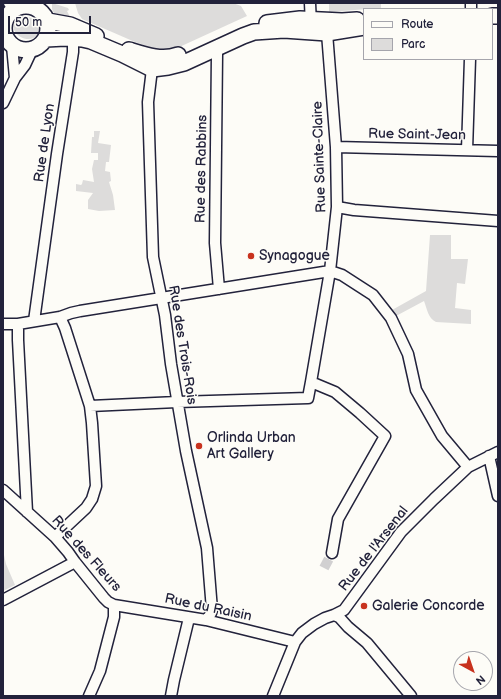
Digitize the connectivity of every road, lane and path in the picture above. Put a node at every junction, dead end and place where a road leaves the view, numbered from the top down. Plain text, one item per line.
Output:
1 (310, 3) edge
2 (40, 9) edge
3 (8, 13) edge
4 (363, 20) edge
5 (342, 21) junction
6 (311, 25) junction
7 (244, 26) junction
8 (363, 27) edge
9 (327, 33) junction
10 (46, 39) junction
11 (73, 39) junction
12 (7, 41) edge
13 (216, 49) junction
14 (32, 50) junction
15 (470, 60) edge
16 (152, 69) junction
17 (15, 78) junction
18 (3, 103) edge
19 (336, 147) junction
20 (467, 150) junction
21 (498, 151) edge
22 (337, 207) junction
23 (498, 221) edge
24 (330, 271) junction
25 (219, 289) junction
26 (161, 298) junction
27 (60, 317) junction
28 (34, 321) junction
29 (3, 324) edge
30 (18, 324) junction
31 (311, 382) junction
32 (177, 402) junction
33 (90, 406) junction
34 (494, 454) edge
35 (468, 467) junction
36 (3, 490) edge
37 (26, 492) junction
38 (498, 496) edge
39 (11, 498) junction
40 (27, 512) junction
41 (55, 537) junction
42 (332, 552) tunnel mouth
43 (75, 562) junction
44 (3, 600) edge
45 (114, 605) junction
46 (334, 615) junction
47 (189, 618) junction
48 (206, 620) junction
49 (295, 642) junction
50 (90, 696) edge
51 (171, 696) edge
52 (273, 696) edge
53 (411, 696) edge

1 - 6 street
2 - 3 main road
2 - 7 main road
2 - 10 main road
3 - 12 main road
4 - 5 main road
5 - 6 main road
5 - 9 main road
6 - 7 main road
6 - 9 main road
6 - 13 main road
7 - 13 main road
8 - 9 main road
9 - 19 street, Rue Sainte-Claire
10 - 11 main road
10 - 14 main road
11 - 16 main road
11 - 28 street, Rue de Lyon
12 - 14 main road
12 - 17 street
13 - 16 main road
13 - 25 street, Rue des Rabbins
14 - 17 street
15 - 20 street
16 - 26 street, Rue des Trois-Rois
17 - 18 street
19 - 20 street, Rue Saint-Jean
19 - 22 street, Rue Sainte-Claire
20 - 21 street, Rue Saint-Jean
22 - 23 street
22 - 24 street, Rue Sainte-Claire
24 - 25 street
24 - 31 street, Rue Sainte-Claire
24 - 35 street
25 - 26 street
26 - 27 street
26 - 32 street, Rue des Trois-Rois
27 - 28 street
27 - 33 street
28 - 30 street
29 - 30 street
30 - 37 street
31 - 32 street, Rue Sainte-Claire
31 - 42 street
32 - 33 street
32 - 48 street, Rue des Trois-Rois
33 - 41 street
34 - 35 street, Rue de l'Arsenal
34 - 38 street
35 - 46 street, Rue de l'Arsenal
36 - 39 street, Rue des Fleurs
37 - 39 street
37 - 40 street
39 - 40 street, Rue des Fleurs
40 - 41 street, Rue des Fleurs
41 - 43 street, Rue des Fleurs
43 - 44 street
43 - 45 street, Rue des Fleurs
45 - 47 street, Rue du Raisin
45 - 50 street
46 - 49 street, Rue de l'Arsenal
46 - 53 street
47 - 48 street, Rue du Raisin
47 - 51 street
48 - 49 street, Rue du Raisin
49 - 52 street

